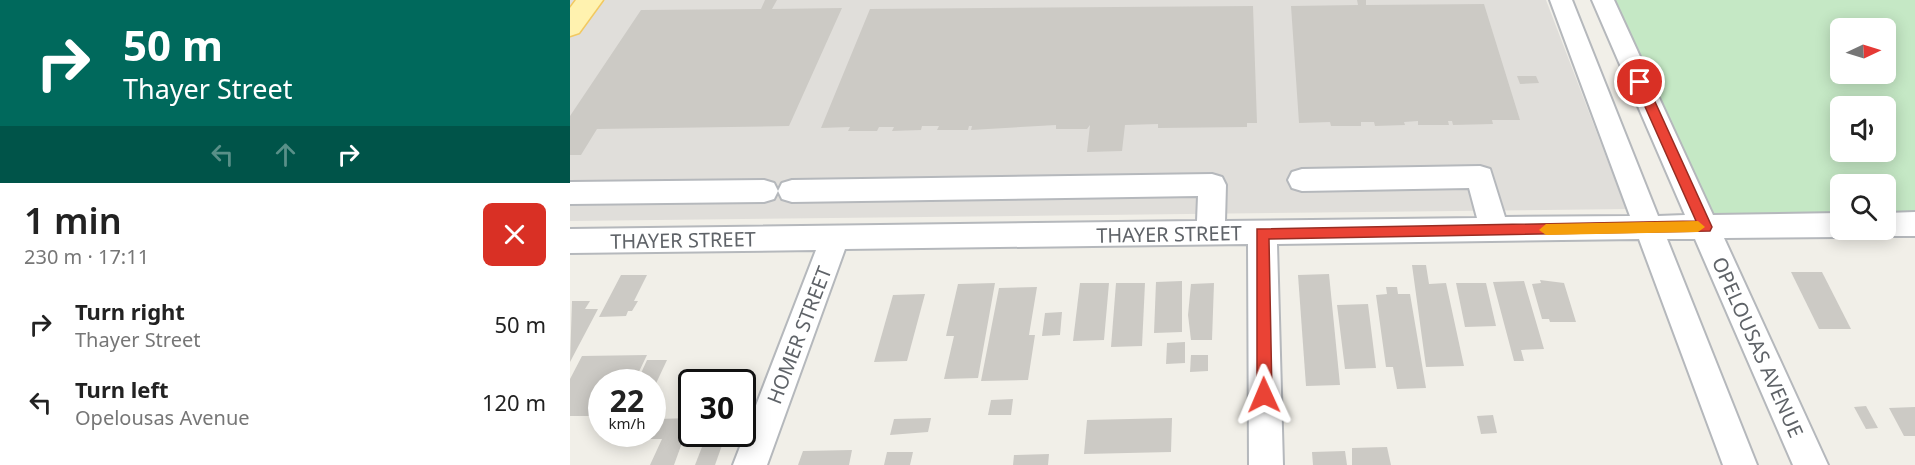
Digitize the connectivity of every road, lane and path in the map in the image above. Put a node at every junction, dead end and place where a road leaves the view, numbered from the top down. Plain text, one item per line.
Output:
1 (590, 0) edge
2 (1561, 0) edge
3 (1603, 0) edge
4 (570, 27) edge
5 (1302, 180) dead end
6 (792, 190) dead end
7 (764, 191) dead end
8 (570, 194) edge
9 (1896, 224) edge
10 (1915, 224) edge
11 (1830, 225) edge
12 (1650, 227) junction
13 (1705, 227) junction
14 (1495, 231) junction
15 (1262, 233) junction
16 (1211, 234) junction
17 (835, 238) junction
18 (570, 241) edge
19 (750, 465) edge
20 (1266, 465) edge
21 (1740, 465) edge
22 (1810, 465) edge

1 - 4 main road
2 - 12 street
3 - 13 street, OPELOUSAS AVENUE
5 - 14 street
6 - 16 street
7 - 8 street
9 - 10 street
11 - 13 street, THAYER STREET
12 - 13 street, THAYER STREET
12 - 14 street, THAYER STREET
12 - 21 street
13 - 22 street, OPELOUSAS AVENUE
14 - 15 street, THAYER STREET
15 - 16 street, THAYER STREET
15 - 20 street
16 - 17 street, THAYER STREET
17 - 18 street, THAYER STREET
17 - 19 street, HOMER STREET

